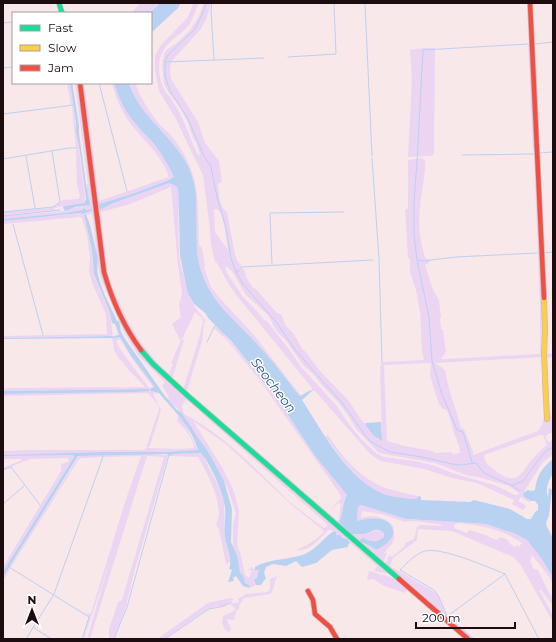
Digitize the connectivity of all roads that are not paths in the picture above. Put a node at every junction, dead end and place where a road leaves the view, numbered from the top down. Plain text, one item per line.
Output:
1 (530, 3) edge
2 (80, 84) edge
3 (547, 418) dead end
4 (308, 591) dead end
5 (337, 639) edge
6 (468, 639) edge

1 - 3 street
2 - 6 street
4 - 5 street

